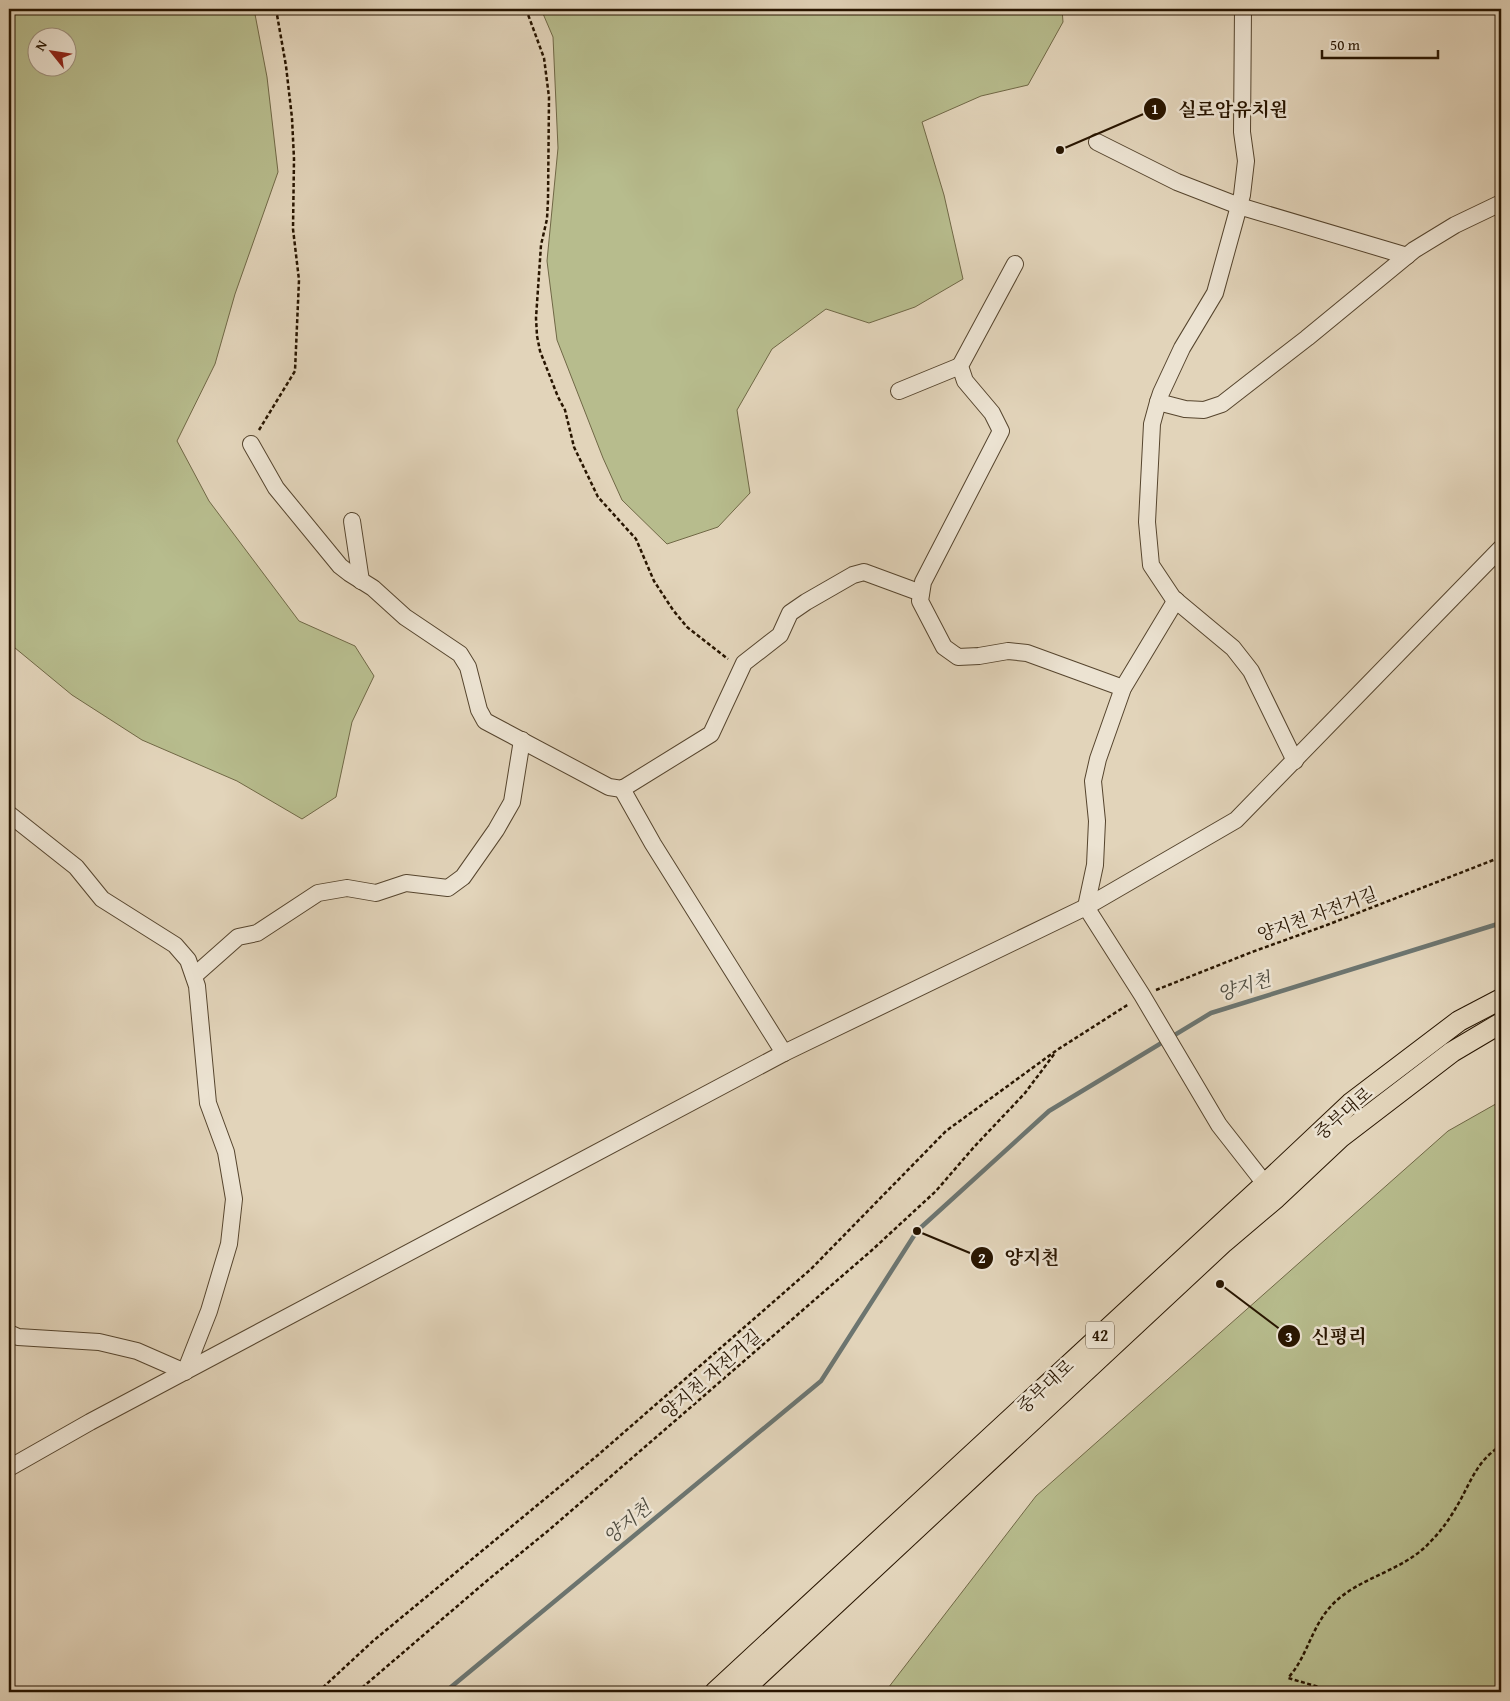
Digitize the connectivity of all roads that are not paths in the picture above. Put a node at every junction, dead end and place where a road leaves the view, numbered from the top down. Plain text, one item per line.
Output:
1 (1244, 9) edge
2 (1097, 142) dead end
3 (1501, 203) edge
4 (1239, 206) junction
5 (1407, 256) junction
6 (1015, 264) dead end
7 (960, 366) junction
8 (899, 391) dead end
9 (1158, 402) junction
10 (251, 444) road end
11 (352, 521) dead end
12 (1501, 548) edge
13 (361, 581) junction
14 (921, 593) junction
15 (1176, 600) junction
16 (1123, 688) junction
17 (522, 740) junction
18 (1295, 761) junction
19 (622, 789) junction
20 (9, 814) edge
21 (1086, 907) junction
22 (194, 976) junction
23 (1501, 999) edge
24 (1501, 1023) edge
25 (784, 1053) junction
26 (1270, 1192) junction
27 (9, 1333) edge
28 (184, 1372) junction
29 (9, 1468) edge
30 (715, 1692) edge
31 (741, 1692) edge

1 - 4 street
2 - 4 street
3 - 5 street
4 - 5 street
4 - 9 street
5 - 9 street
6 - 7 street
7 - 8 street
7 - 14 street
9 - 15 street
10 - 13 street
11 - 13 street
12 - 18 street
13 - 17 street
14 - 16 street
14 - 19 street
15 - 16 street
15 - 18 street
16 - 21 street
17 - 19 street
17 - 22 street
18 - 21 street
19 - 25 street
20 - 22 street
21 - 25 street
21 - 26 street
22 - 28 street
23 - 26 main road, 중부대로 / 42
24 - 26 main road, 중부대로 / 42
25 - 28 street
26 - 30 main road, 중부대로 / 42
26 - 31 main road, 중부대로 / 42
27 - 28 street
28 - 29 street

